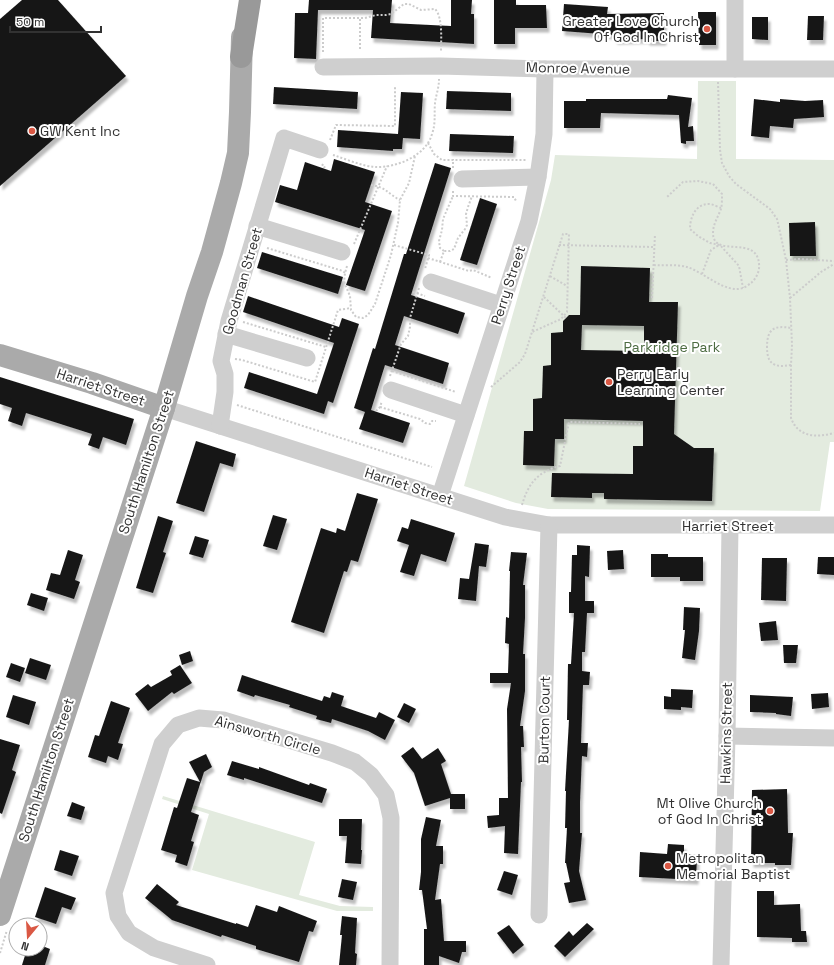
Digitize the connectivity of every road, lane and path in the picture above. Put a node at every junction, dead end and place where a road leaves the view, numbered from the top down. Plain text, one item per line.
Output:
1 (242, 0) edge
2 (250, 0) edge
3 (735, 0) edge
4 (323, 18) dead end
5 (360, 18) junction
6 (360, 49) dead end
7 (441, 55) dead end
8 (241, 57) junction
9 (323, 67) dead end
10 (545, 69) junction
11 (718, 69) junction
12 (735, 69) junction
13 (834, 69) edge
14 (439, 76) dead end
15 (395, 86) dead end
16 (428, 142) junction
17 (325, 150) junction
18 (414, 156) junction
19 (526, 160) dead end
20 (387, 166) junction
21 (326, 168) dead end
22 (538, 178) junction
23 (462, 179) dead end
24 (371, 185) dead end
25 (378, 186) junction
26 (453, 196) dead end
27 (472, 196) dead end
28 (667, 196) dead end
29 (400, 200) junction
30 (721, 208) junction
31 (257, 226) junction
32 (655, 234) dead end
33 (394, 245) junction
34 (559, 245) junction
35 (569, 245) junction
36 (720, 245) junction
37 (260, 246) dead end
38 (654, 248) junction
39 (444, 251) junction
40 (347, 256) junction
41 (428, 258) junction
42 (786, 260) junction
43 (440, 262) junction
44 (834, 262) edge
45 (654, 266) junction
46 (345, 273) junction
47 (702, 274) junction
48 (550, 276) junction
49 (492, 278) dead end
50 (425, 280) junction
51 (567, 286) junction
52 (743, 288) junction
53 (544, 297) junction
54 (652, 298) dead end
55 (790, 298) junction
56 (501, 305) junction
57 (351, 308) junction
58 (564, 316) junction
59 (566, 318) dead end
60 (238, 320) dead end
61 (791, 328) junction
62 (532, 332) junction
63 (226, 334) junction
64 (326, 347) junction
65 (0, 355) edge
66 (232, 358) dead end
67 (306, 358) dead end
68 (791, 365) junction
69 (392, 371) junction
70 (491, 387) dead end
71 (388, 389) junction
72 (456, 392) dead end
73 (231, 404) dead end
74 (380, 407) junction
75 (164, 408) junction
76 (376, 411) dead end
77 (466, 415) junction
78 (439, 420) dead end
79 (640, 424) dead end
80 (220, 426) junction
81 (834, 433) edge
82 (432, 467) dead end
83 (440, 496) junction
84 (521, 507) dead end
85 (549, 525) junction
86 (834, 525) edge
87 (730, 526) junction
88 (727, 736) junction
89 (834, 738) edge
90 (0, 915) edge
91 (539, 915) dead end
92 (207, 965) edge
93 (390, 965) edge
94 (721, 965) edge

1 - 8 main road, South Hamilton Street
2 - 8 highway
3 - 12 street
4 - 5 path
5 - 6 path
5 - 7 path
8 - 75 main road, South Hamilton Street
9 - 10 street, Monroe Avenue
10 - 11 street, Monroe Avenue
10 - 22 street, Perry Street
11 - 12 street, Monroe Avenue
11 - 42 path
12 - 13 street, Monroe Avenue
14 - 16 path
15 - 17 path
16 - 18 path
16 - 19 path
17 - 20 path
17 - 21 path
17 - 31 street, Goodman Street
18 - 20 path
18 - 29 path
20 - 25 path
22 - 23 street
22 - 56 street, Perry Street
24 - 25 path
25 - 29 path
25 - 40 path
26 - 39 path
27 - 39 path
28 - 30 path
29 - 33 path
30 - 36 path
30 - 36 path
31 - 40 street
31 - 63 street, Goodman Street
32 - 38 path
33 - 41 path
33 - 57 path
34 - 35 path
34 - 35 path
34 - 48 path
35 - 38 path
35 - 51 path
36 - 47 path
36 - 52 path
36 - 52 path
37 - 46 path
38 - 45 path
39 - 43 path
40 - 46 path
41 - 43 path
41 - 50 path
42 - 44 path
42 - 55 path
43 - 49 path
44 - 55 path
45 - 47 path
45 - 54 path
46 - 57 path
47 - 52 path
48 - 51 path
48 - 53 path
50 - 56 street
50 - 69 path
51 - 58 path
53 - 58 path
53 - 62 path
55 - 61 path
56 - 77 street, Perry Street
57 - 64 path
58 - 59 path
58 - 62 path
60 - 64 path
61 - 68 path
61 - 68 path
62 - 70 path
63 - 67 street
63 - 80 street, Goodman Street
64 - 66 path
65 - 75 main road, Harriet Street
68 - 81 path
69 - 71 path
69 - 72 path
71 - 74 path
71 - 77 street
73 - 82 path
74 - 76 path
74 - 78 path
75 - 80 street, Harriet Street
75 - 90 main road, South Hamilton Street
77 - 83 street, Perry Street
79 - 84 path
80 - 83 street, Harriet Street
83 - 85 street, Harriet Street
85 - 87 street, Harriet Street
85 - 91 street, Burton Court
86 - 87 street, Harriet Street
87 - 88 street, Hawkins Street
88 - 89 street
88 - 94 street, Hawkins Street
92 - 93 street, Ainsworth Circle

